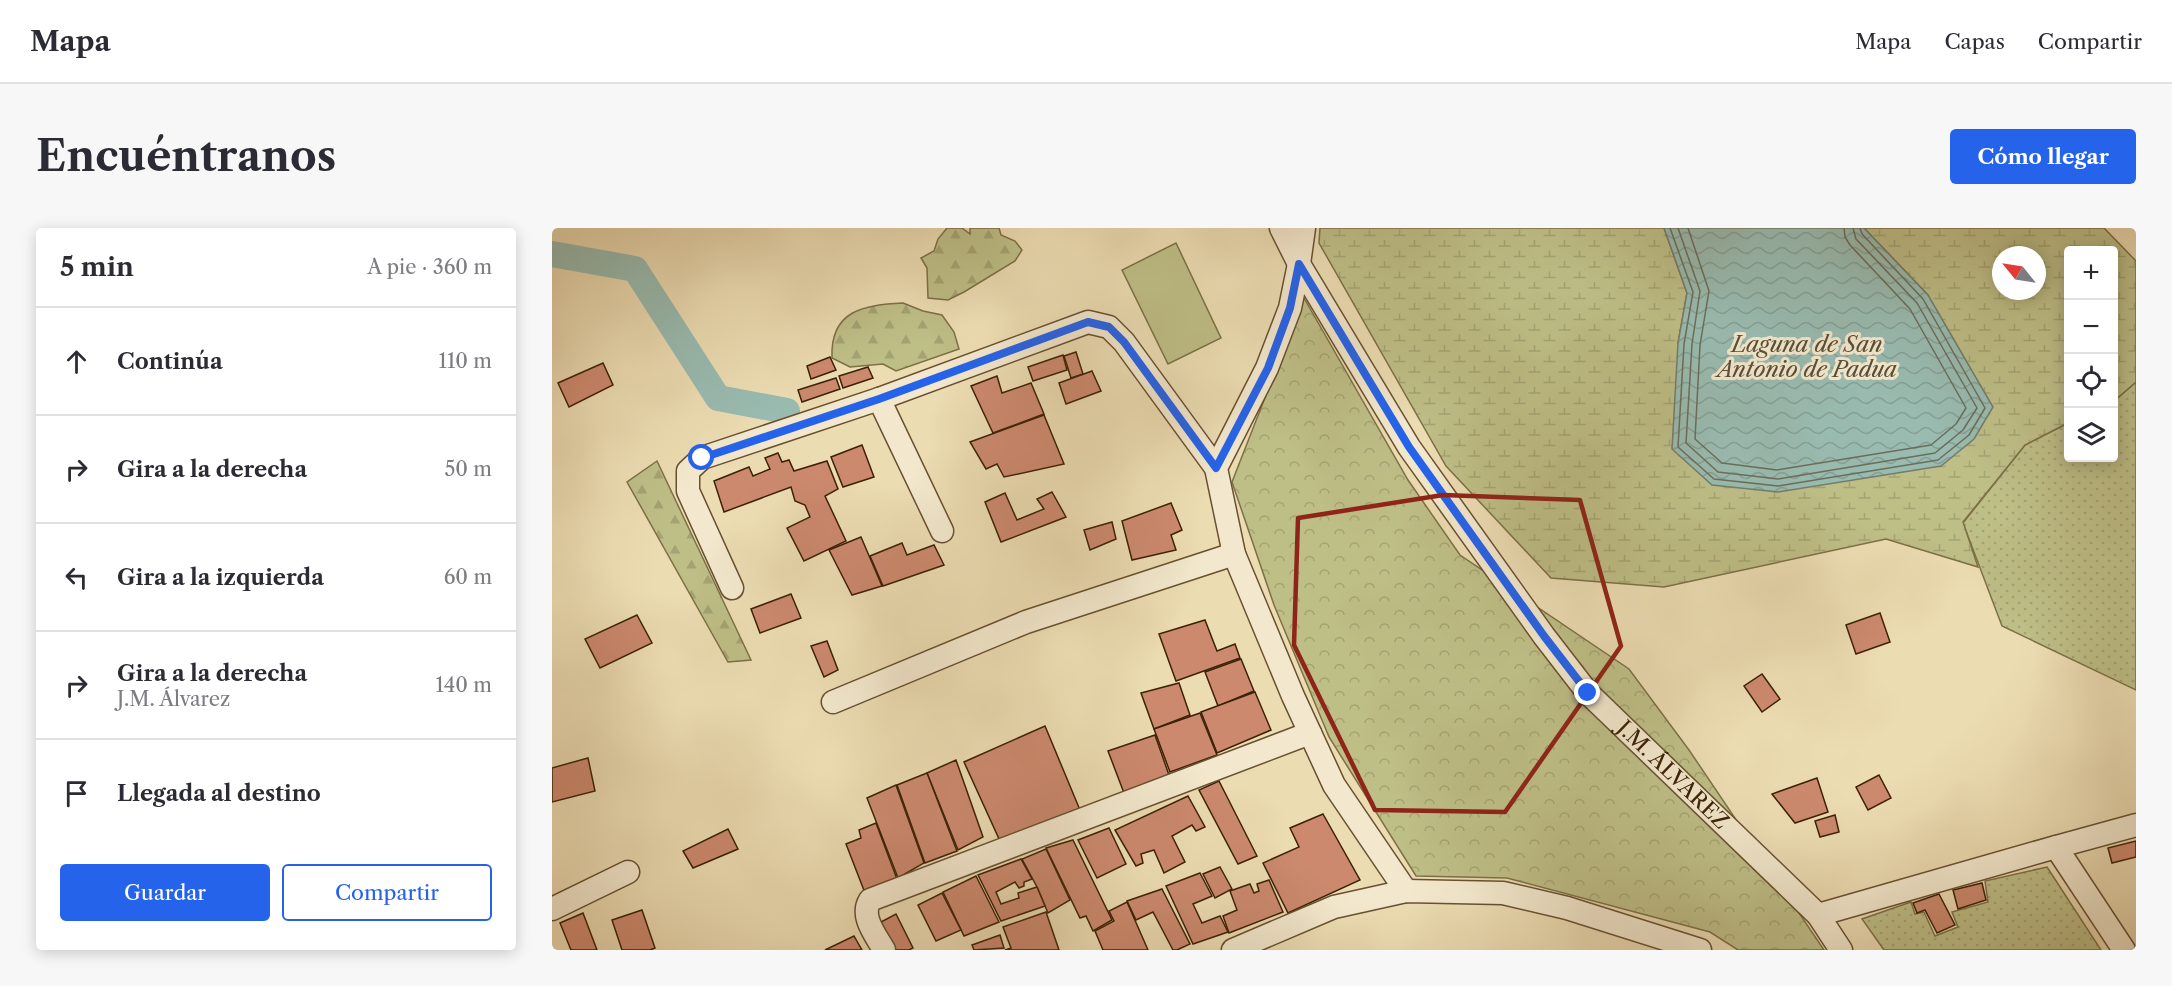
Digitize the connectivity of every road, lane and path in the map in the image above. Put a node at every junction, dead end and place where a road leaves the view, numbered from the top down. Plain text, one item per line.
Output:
1 (1281, 228) edge
2 (1304, 228) edge
3 (1299, 264) junction
4 (879, 399) junction
5 (1216, 468) junction
6 (942, 531) dead end
7 (1234, 554) junction
8 (732, 588) dead end
9 (833, 702) dead end
10 (1310, 733) junction
11 (2136, 825) edge
12 (2056, 847) junction
13 (628, 872) dead end
14 (1406, 891) junction
15 (552, 909) edge
16 (1818, 915) junction
17 (1698, 949) edge
18 (884, 950) edge
19 (1233, 950) edge
20 (1841, 950) edge
21 (2124, 950) edge

1 - 3 street, J.M. ÁLVAREZ
2 - 3 street
3 - 5 street
3 - 16 street, J.M. ÁLVAREZ
4 - 5 street
4 - 6 street
4 - 8 street
5 - 7 street
7 - 9 street
7 - 10 street
10 - 14 street
10 - 18 street
11 - 12 street
12 - 16 street
12 - 21 street
13 - 15 street
14 - 17 street
14 - 19 street
16 - 20 street, J.M. ÁLVAREZ

